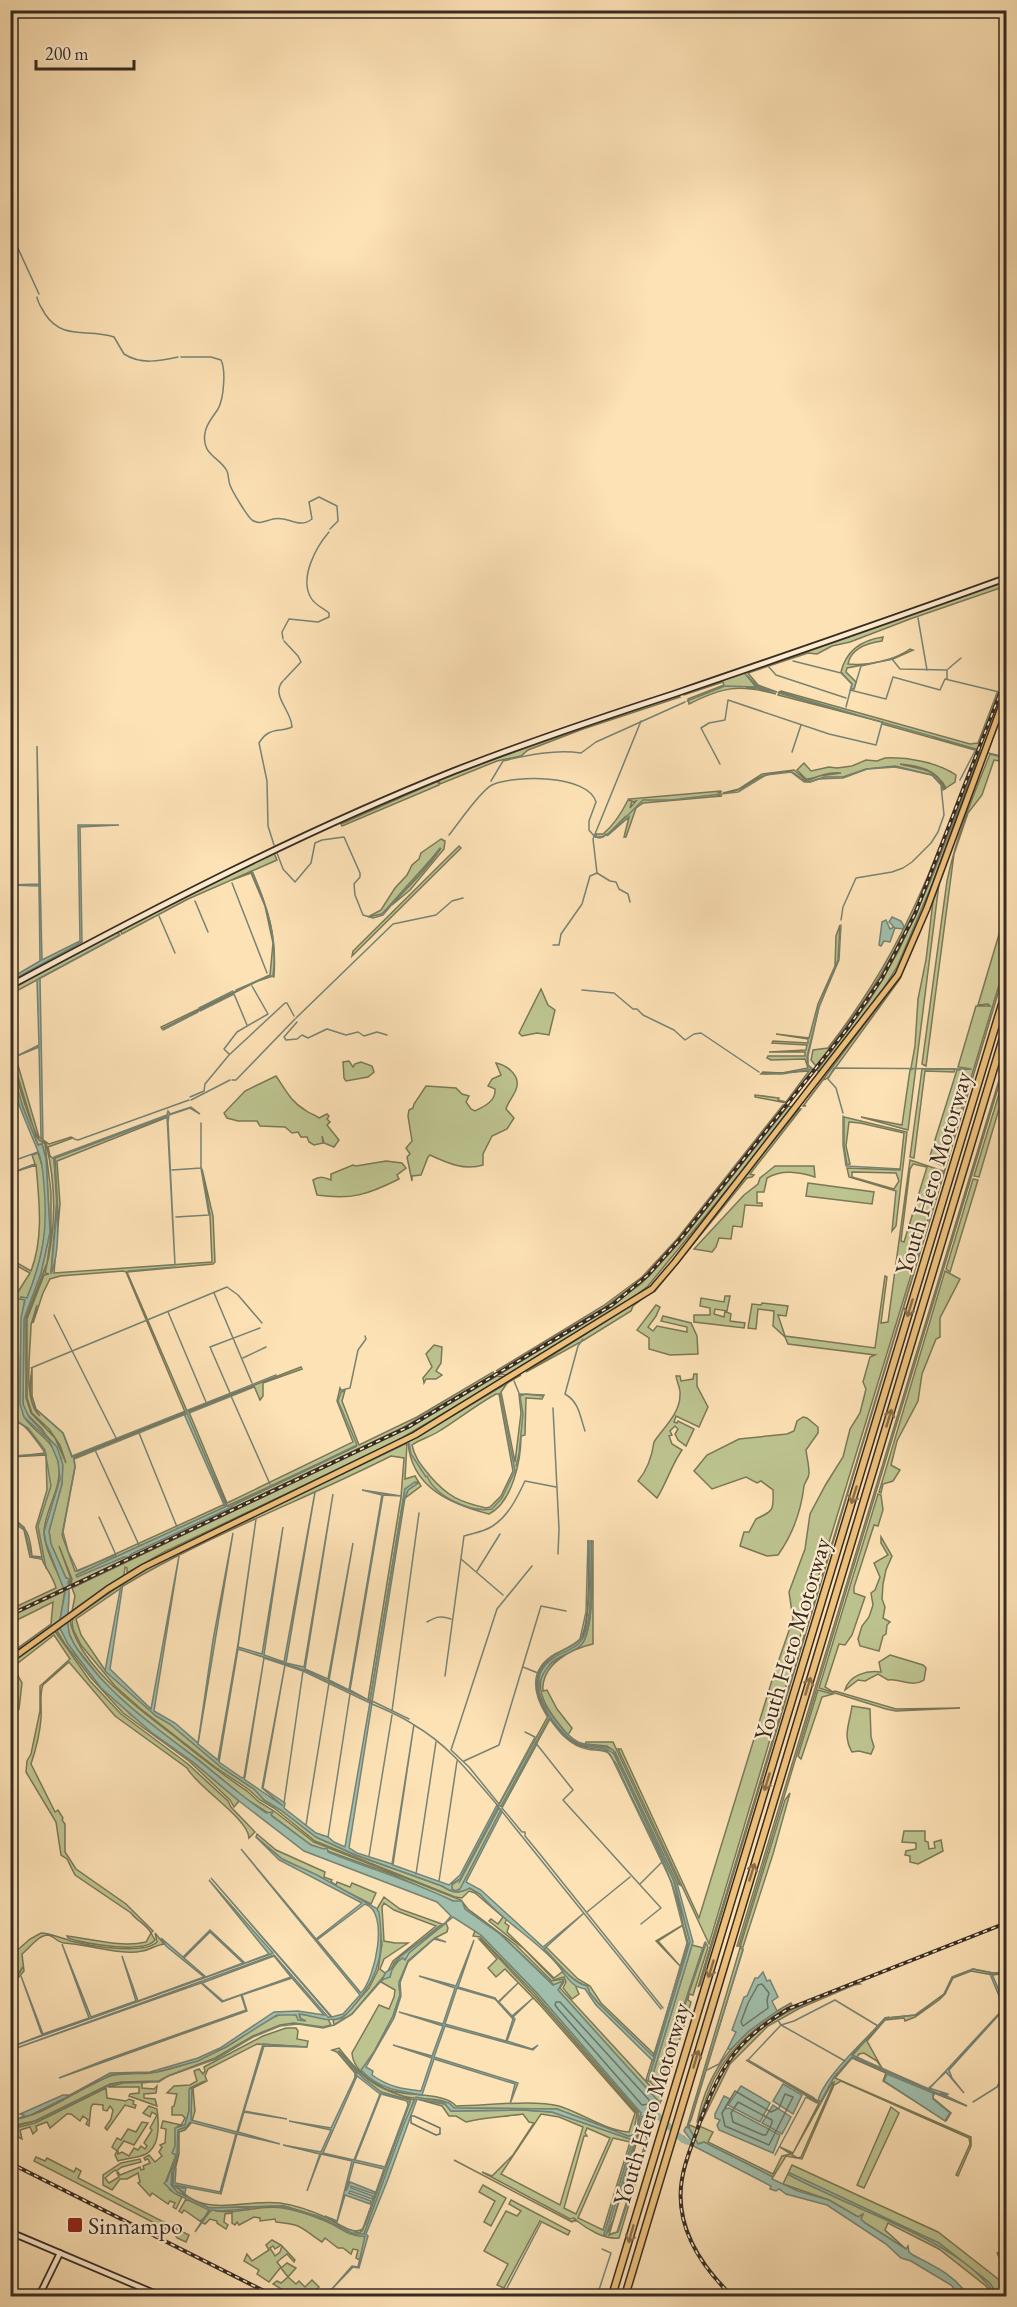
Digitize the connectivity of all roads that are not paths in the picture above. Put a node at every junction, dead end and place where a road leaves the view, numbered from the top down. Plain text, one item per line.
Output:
1 (1006, 578) edge
2 (1006, 694) edge
3 (10, 987) edge
4 (1006, 991) edge
5 (1006, 1028) edge
6 (10, 1660) edge
7 (10, 2232) edge
8 (60, 2253) junction
9 (39, 2296) edge
10 (161, 2296) edge
11 (612, 2296) edge
12 (625, 2296) edge

1 - 3 main road
2 - 6 main road
4 -> 11 highway, Youth Hero Motorway
12 -> 5 highway, Youth Hero Motorway
7 - 8 main road
8 - 9 main road
8 - 10 main road

